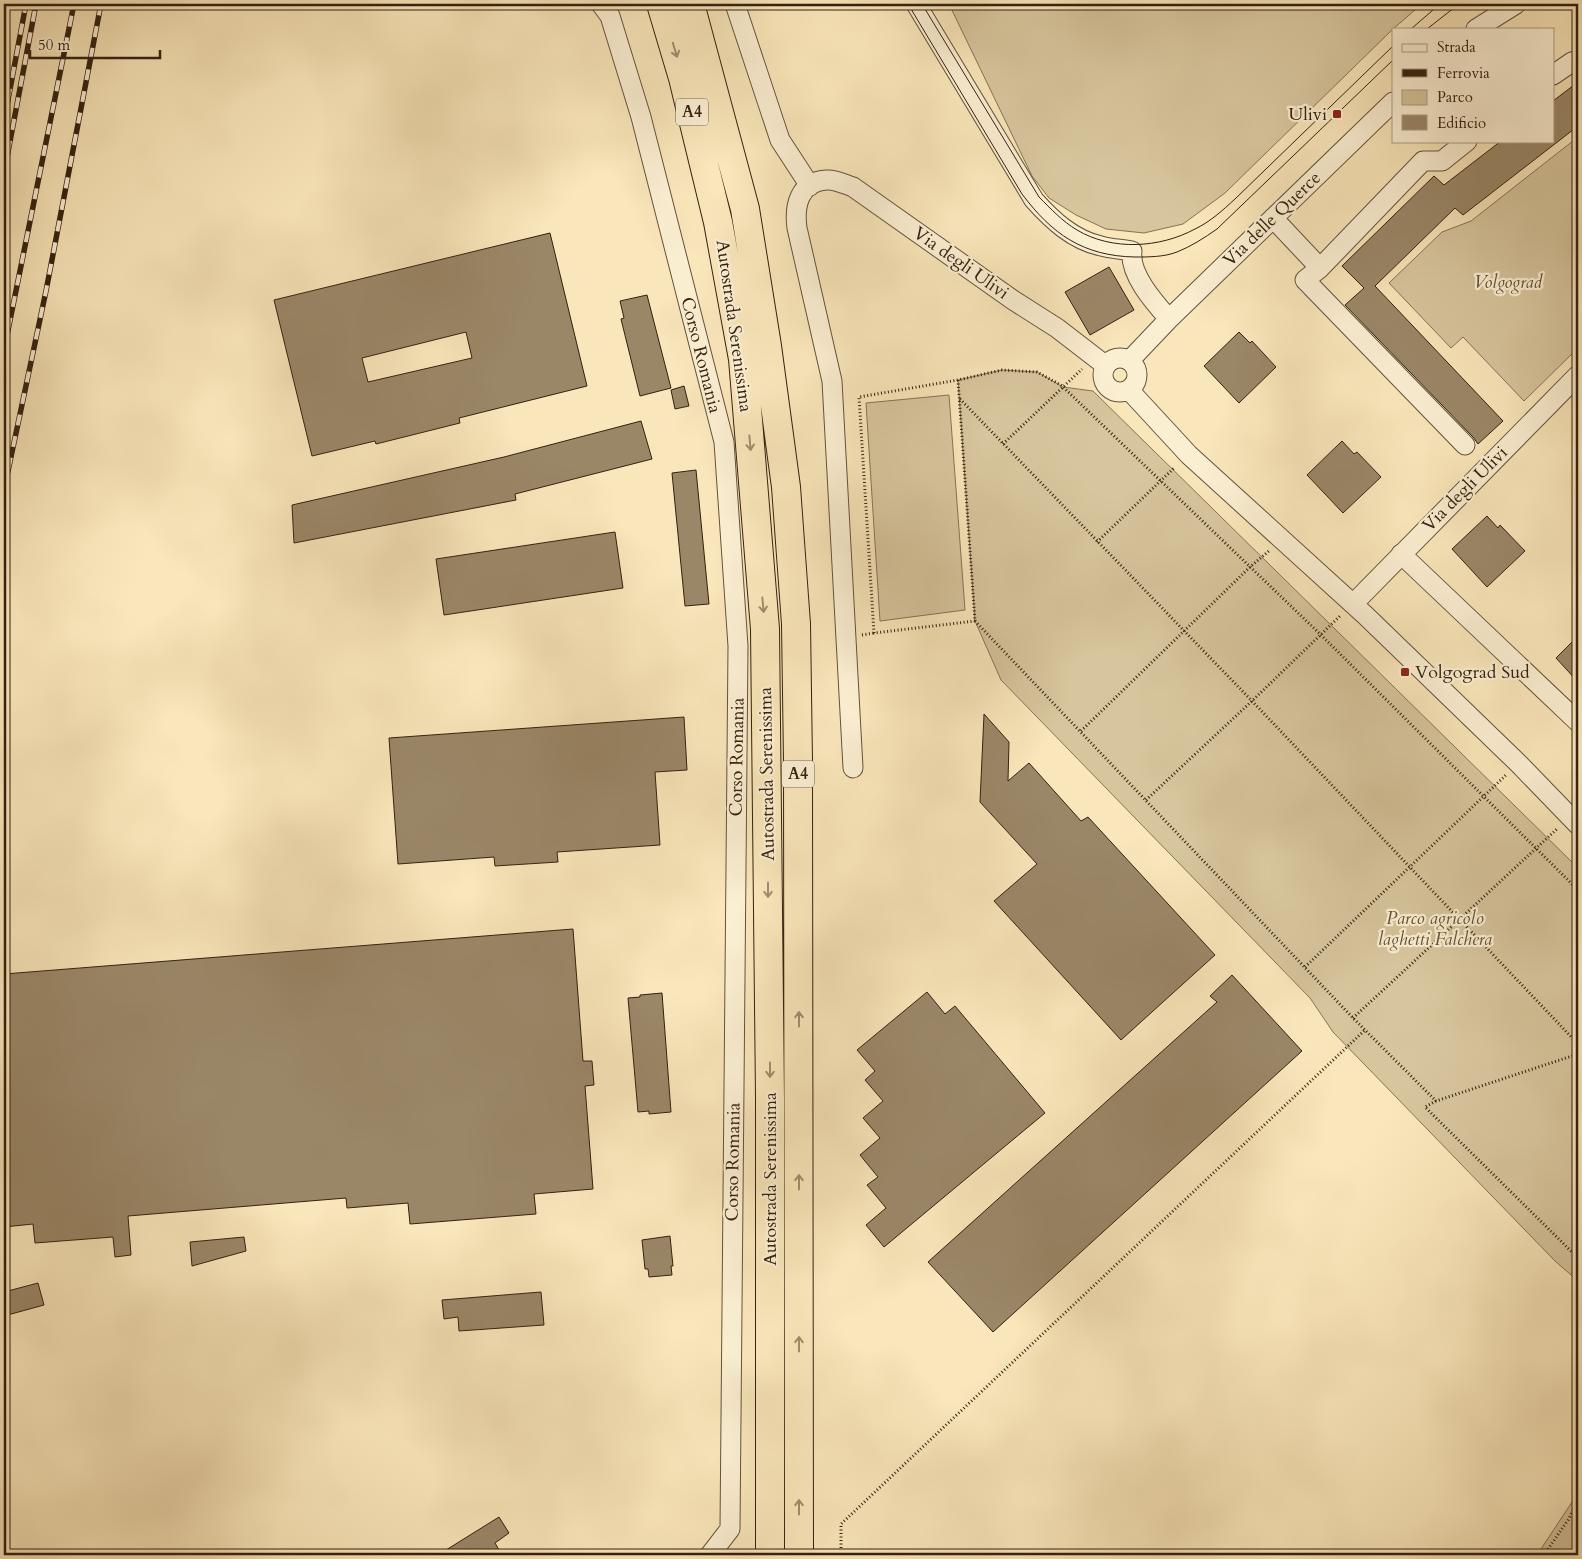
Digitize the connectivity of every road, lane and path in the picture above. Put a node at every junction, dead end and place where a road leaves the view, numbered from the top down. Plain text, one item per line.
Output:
1 (601, 4) edge
2 (661, 4) edge
3 (690, 4) edge
4 (735, 4) edge
5 (916, 4) edge
6 (1516, 4) edge
7 (1478, 28) edge
8 (1578, 60) edge
9 (1554, 74) edge
10 (1392, 103) edge
11 (1466, 142) edge
12 (810, 186) junction
13 (1273, 218) junction
14 (1320, 268) junction
15 (1169, 318) junction
16 (1151, 337) junction
17 (1130, 360) junction
18 (1100, 361) junction
19 (958, 380) junction
20 (1576, 382) edge
21 (1062, 386) junction
22 (1129, 390) junction
23 (959, 399) junction
24 (1146, 408) junction
25 (1003, 444) junction
26 (1465, 445) dead end
27 (1189, 455) junction
28 (1160, 480) junction
29 (1282, 540) junction
30 (1097, 542) junction
31 (1401, 554) junction
32 (1250, 567) junction
33 (1353, 604) junction
34 (975, 621) junction
35 (1184, 631) junction
36 (1321, 635) junction
37 (1252, 702) junction
38 (1578, 722) edge
39 (1081, 731) junction
40 (1518, 763) junction
41 (853, 768) dead end
42 (1483, 796) junction
43 (1146, 800) junction
44 (1574, 821) edge
45 (1536, 848) junction
46 (1410, 867) junction
47 (1578, 890) edge
48 (1460, 920) junction
49 (1305, 967) junction
50 (1353, 1018) junction
51 (1365, 1030) junction
52 (1578, 1044) edge
53 (1578, 1054) edge
54 (1436, 1101) junction
55 (1578, 1258) edge
56 (1578, 1501) edge
57 (710, 1555) edge
58 (770, 1555) edge
59 (799, 1555) edge
60 (841, 1555) edge
61 (1544, 1555) edge

1 - 57 street, Corso Romania
2 -> 58 highway, Autostrada Serenissima / A4
59 -> 3 highway, Autostrada Serenissima / A4
4 - 12 street
5 - 15 street
6 - 7 street
8 - 9 street
10 - 13 street, Via delle Querce
11 - 14 street
12 - 18 street, Via degli Ulivi
12 - 41 street
13 - 14 street
13 - 15 street, Via delle Querce
14 - 26 street
15 - 16 street, Via delle Querce
16 - 17 street, Via delle Querce
16 - 24 street
17 - 18 street
17 - 22 street
18 - 21 path
18 - 22 street
19 - 21 path
19 - 23 path
19 - 34 path
20 - 31 street, Via degli Ulivi
21 - 25 path
21 - 28 path
22 - 24 street
23 - 25 path
23 - 34 path
24 - 27 street
25 - 30 path
27 - 28 path
27 - 29 street
28 - 30 path
28 - 32 path
29 - 32 path
29 - 33 street
30 - 35 path
31 - 33 street, Via degli Ulivi
31 - 38 street
32 - 35 path
32 - 36 path
33 - 36 path
33 - 40 street
34 - 39 path
35 - 37 path
35 - 39 path
36 - 37 path
36 - 42 path
37 - 43 path
37 - 46 path
39 - 43 path
40 - 42 path
40 - 44 street
42 - 45 path
42 - 46 path
43 - 49 path
44 - 45 path
45 - 47 path
45 - 48 path
46 - 48 path
46 - 49 path
48 - 50 path
48 - 52 path
49 - 50 path
50 - 51 path
51 - 54 path
51 - 60 path
53 - 54 path
54 - 55 path
56 - 61 path

